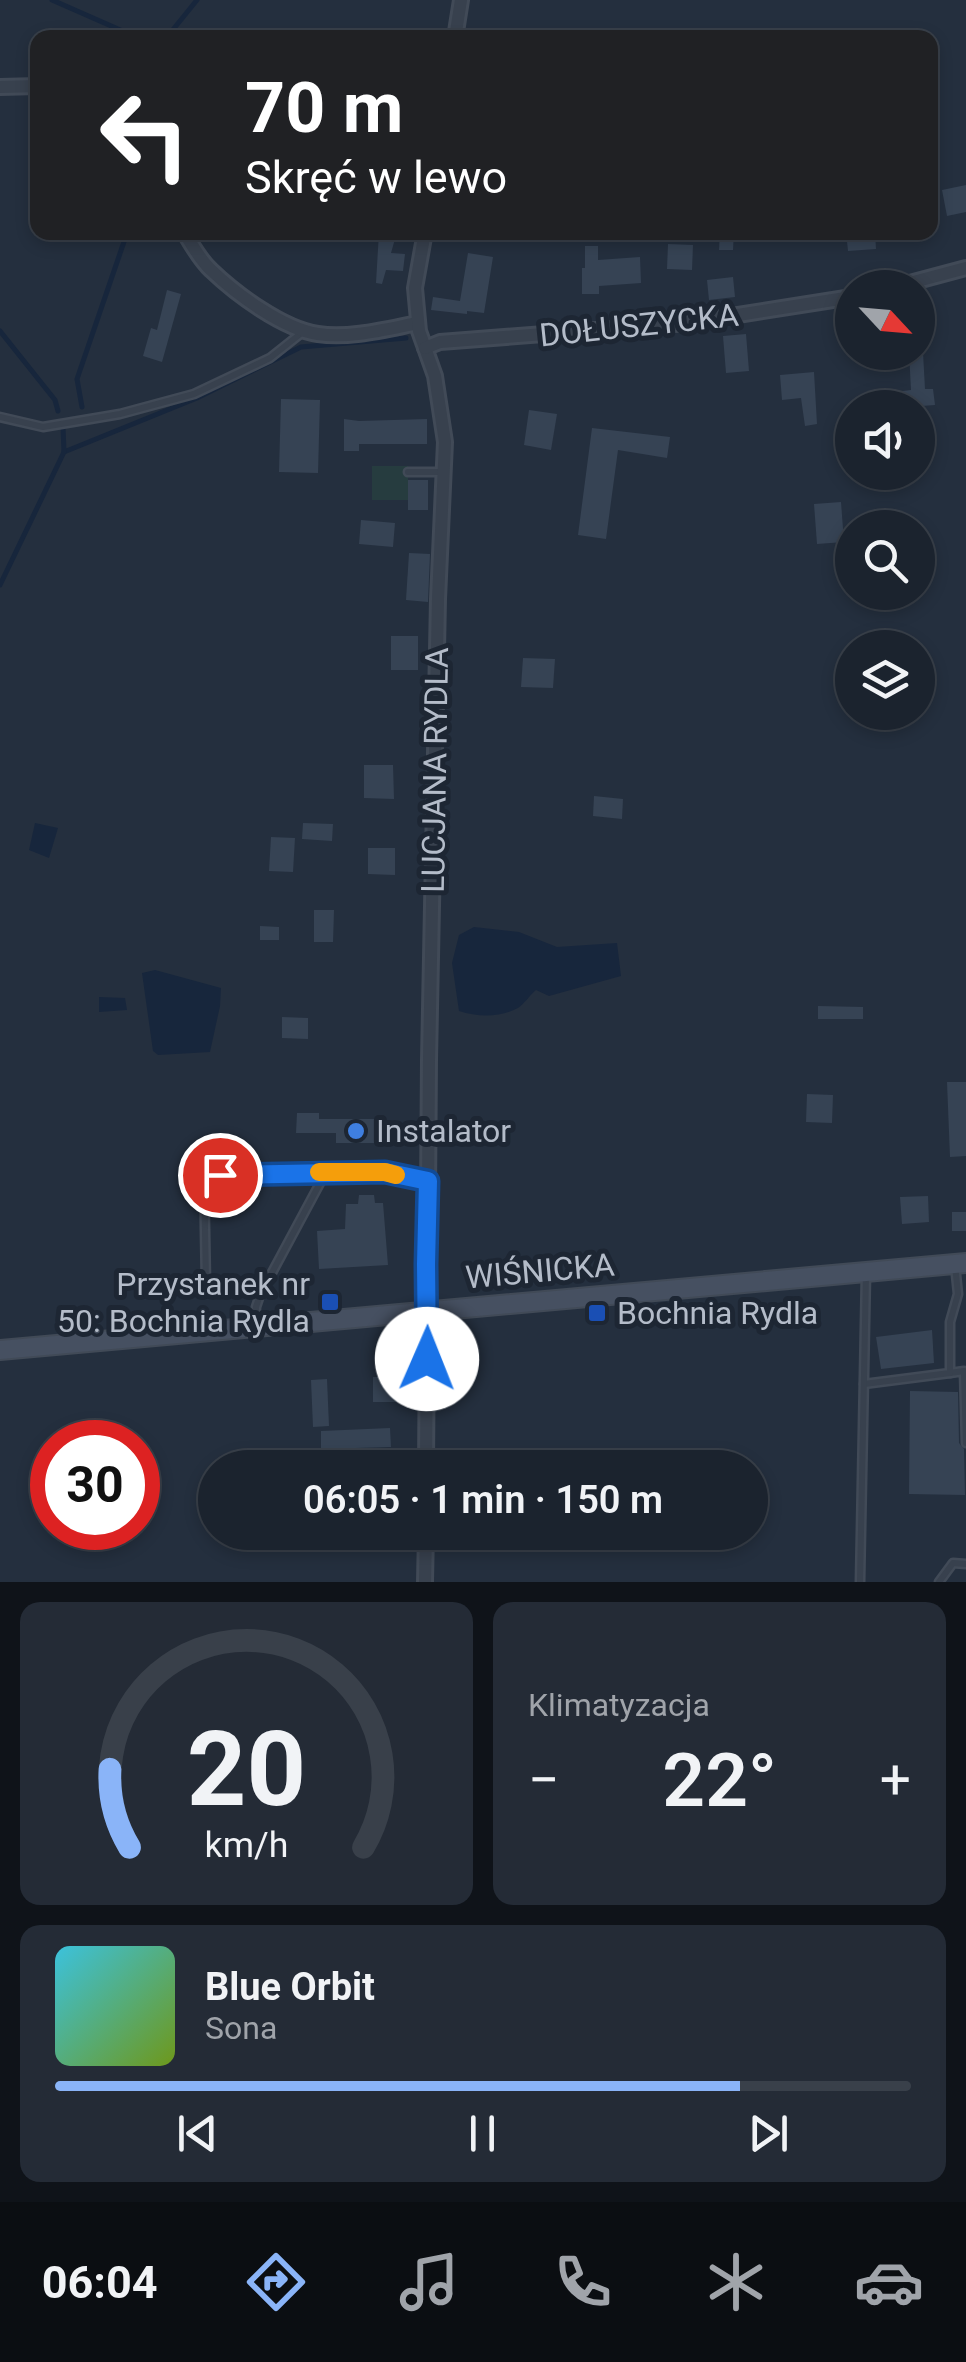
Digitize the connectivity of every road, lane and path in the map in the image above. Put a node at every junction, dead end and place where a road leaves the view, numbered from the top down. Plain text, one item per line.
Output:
1 (461, 0) edge
2 (457, 30) edge
3 (30, 86) edge
4 (0, 87) edge
5 (190, 240) edge
6 (425, 240) edge
7 (966, 268) edge
8 (935, 276) edge
9 (835, 300) edge
10 (418, 322) junction
11 (304, 330) junction
12 (425, 348) junction
13 (0, 417) edge
14 (408, 472) dead end
15 (444, 472) junction
16 (326, 1172) junction
17 (428, 1181) junction
18 (960, 1264) edge
19 (866, 1272) junction
20 (206, 1284) dead end
21 (428, 1312) junction
22 (255, 1327) junction
23 (0, 1350) edge
24 (950, 1374) junction
25 (864, 1384) junction
26 (966, 1443) edge
27 (426, 1450) edge
28 (426, 1550) edge
29 (966, 1564) edge
30 (425, 1582) edge
31 (860, 1582) edge
32 (938, 1582) edge

1 - 2 street
3 - 4 street
5 - 11 street
6 - 10 street, LUCJANA RYDLA
7 - 8 street
9 - 12 street, DOŁUSZYCKA
10 - 11 street
10 - 12 street, LUCJANA RYDLA
11 - 13 lane
12 - 15 street, LUCJANA RYDLA
14 - 15 lane
15 - 17 street, LUCJANA RYDLA
16 - 17 lane
16 - 20 lane
16 - 22 lane
17 - 21 street, LUCJANA RYDLA
18 - 19 main road, WIŚNICKA
18 - 24 lane
19 - 21 main road, WIŚNICKA
19 - 25 lane
21 - 22 main road, WIŚNICKA
21 - 27 street, LUCJANA RYDLA
22 - 23 main road, WIŚNICKA
24 - 25 lane
24 - 26 lane
25 - 31 lane
28 - 30 street
29 - 32 lane

